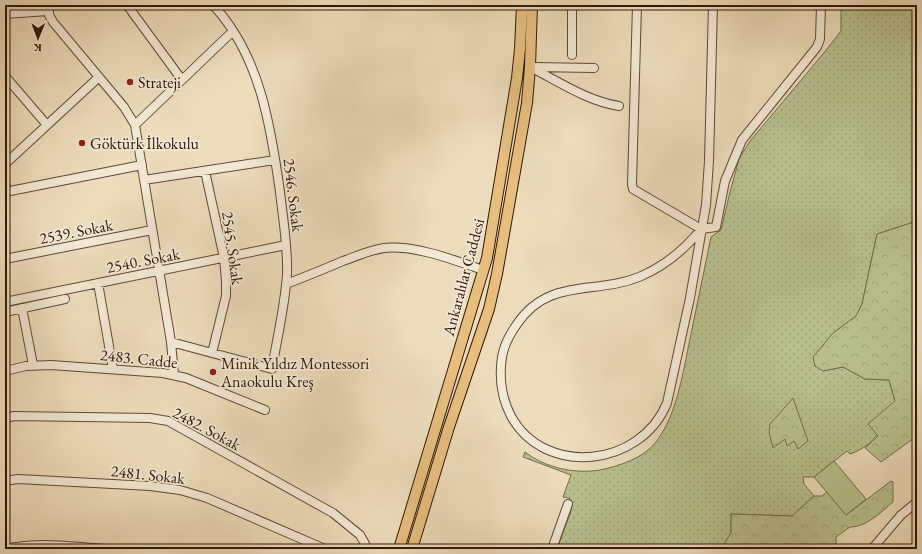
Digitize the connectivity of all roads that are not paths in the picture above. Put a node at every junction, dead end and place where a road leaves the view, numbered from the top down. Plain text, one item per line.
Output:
1 (127, 5) edge
2 (213, 5) edge
3 (522, 5) edge
4 (532, 5) edge
5 (572, 5) edge
6 (637, 5) edge
7 (713, 5) edge
8 (821, 5) edge
9 (49, 8) edge
10 (5, 14) edge
11 (233, 31) junction
12 (572, 54) dead end
13 (530, 67) junction
14 (594, 68) dead end
15 (5, 76) edge
16 (99, 77) junction
17 (182, 80) junction
18 (619, 106) dead end
19 (47, 125) junction
20 (135, 125) junction
21 (275, 160) junction
22 (6, 161) edge
23 (142, 165) junction
24 (205, 171) junction
25 (144, 180) junction
26 (6, 189) edge
27 (701, 229) junction
28 (152, 230) junction
29 (286, 245) junction
30 (224, 258) junction
31 (5, 259) edge
32 (484, 270) junction
33 (159, 271) junction
34 (497, 274) junction
35 (98, 283) junction
36 (286, 284) junction
37 (65, 300) dead end
38 (5, 302) edge
39 (22, 308) junction
40 (5, 312) edge
41 (171, 342) junction
42 (212, 353) junction
43 (33, 365) junction
44 (113, 368) junction
45 (5, 371) edge
46 (174, 375) junction
47 (265, 410) dead end
48 (5, 419) edge
49 (5, 481) edge
50 (917, 502) edge
51 (568, 504) dead end
52 (406, 520) junction
53 (420, 523) junction
54 (5, 549) edge
55 (104, 549) edge
56 (325, 549) edge
57 (365, 549) edge
58 (399, 549) edge
59 (412, 549) edge
60 (552, 549) edge
61 (872, 549) edge

1 - 17 street
2 - 11 street, 2546. Sokak
3 - 32 main road, Ankaralılar Caddesi
4 - 13 main road, Ankaralılar Caddesi
5 - 12 street
6 - 27 street
7 - 27 street
8 - 27 street
9 - 10 street
9 - 16 street
11 - 17 street
11 - 21 street, 2546. Sokak
13 - 14 street
13 - 18 street
13 - 34 main road, Ankaralılar Caddesi
15 - 19 street
16 - 19 street
16 - 20 street
17 - 20 street
19 - 22 street
20 - 23 street
21 - 24 street
21 - 29 street, 2546. Sokak
23 - 25 street
23 - 26 street
24 - 25 street
24 - 30 street, 2545. Sokak
25 - 28 street
27 - 27 street
28 - 31 street, 2539. Sokak
28 - 33 street
29 - 30 street, 2540. Sokak
29 - 36 street, 2546. Sokak
30 - 33 street, 2540. Sokak
30 - 42 street, 2545. Sokak
32 - 34 main road
32 - 36 street
32 - 52 main road, Ankaralılar Caddesi
33 - 35 street, 2540. Sokak
33 - 41 street
34 - 53 main road, Ankaralılar Caddesi
35 - 38 street, 2540. Sokak
35 - 44 street
36 - 42 street, 2546. Sokak
37 - 39 street
39 - 40 street
39 - 43 street
41 - 42 street
41 - 46 street
43 - 44 street, 2483. Cadde
43 - 45 street, 2483. Cadde
44 - 46 street, 2483. Cadde
46 - 47 street, 2483. Cadde
48 - 57 street, 2482. Sokak
49 - 56 street, 2481. Sokak
50 - 61 street
51 - 60 street
52 - 53 main road
52 - 58 main road, Ankaralılar Caddesi
53 - 59 main road, Ankaralılar Caddesi
54 - 55 street

